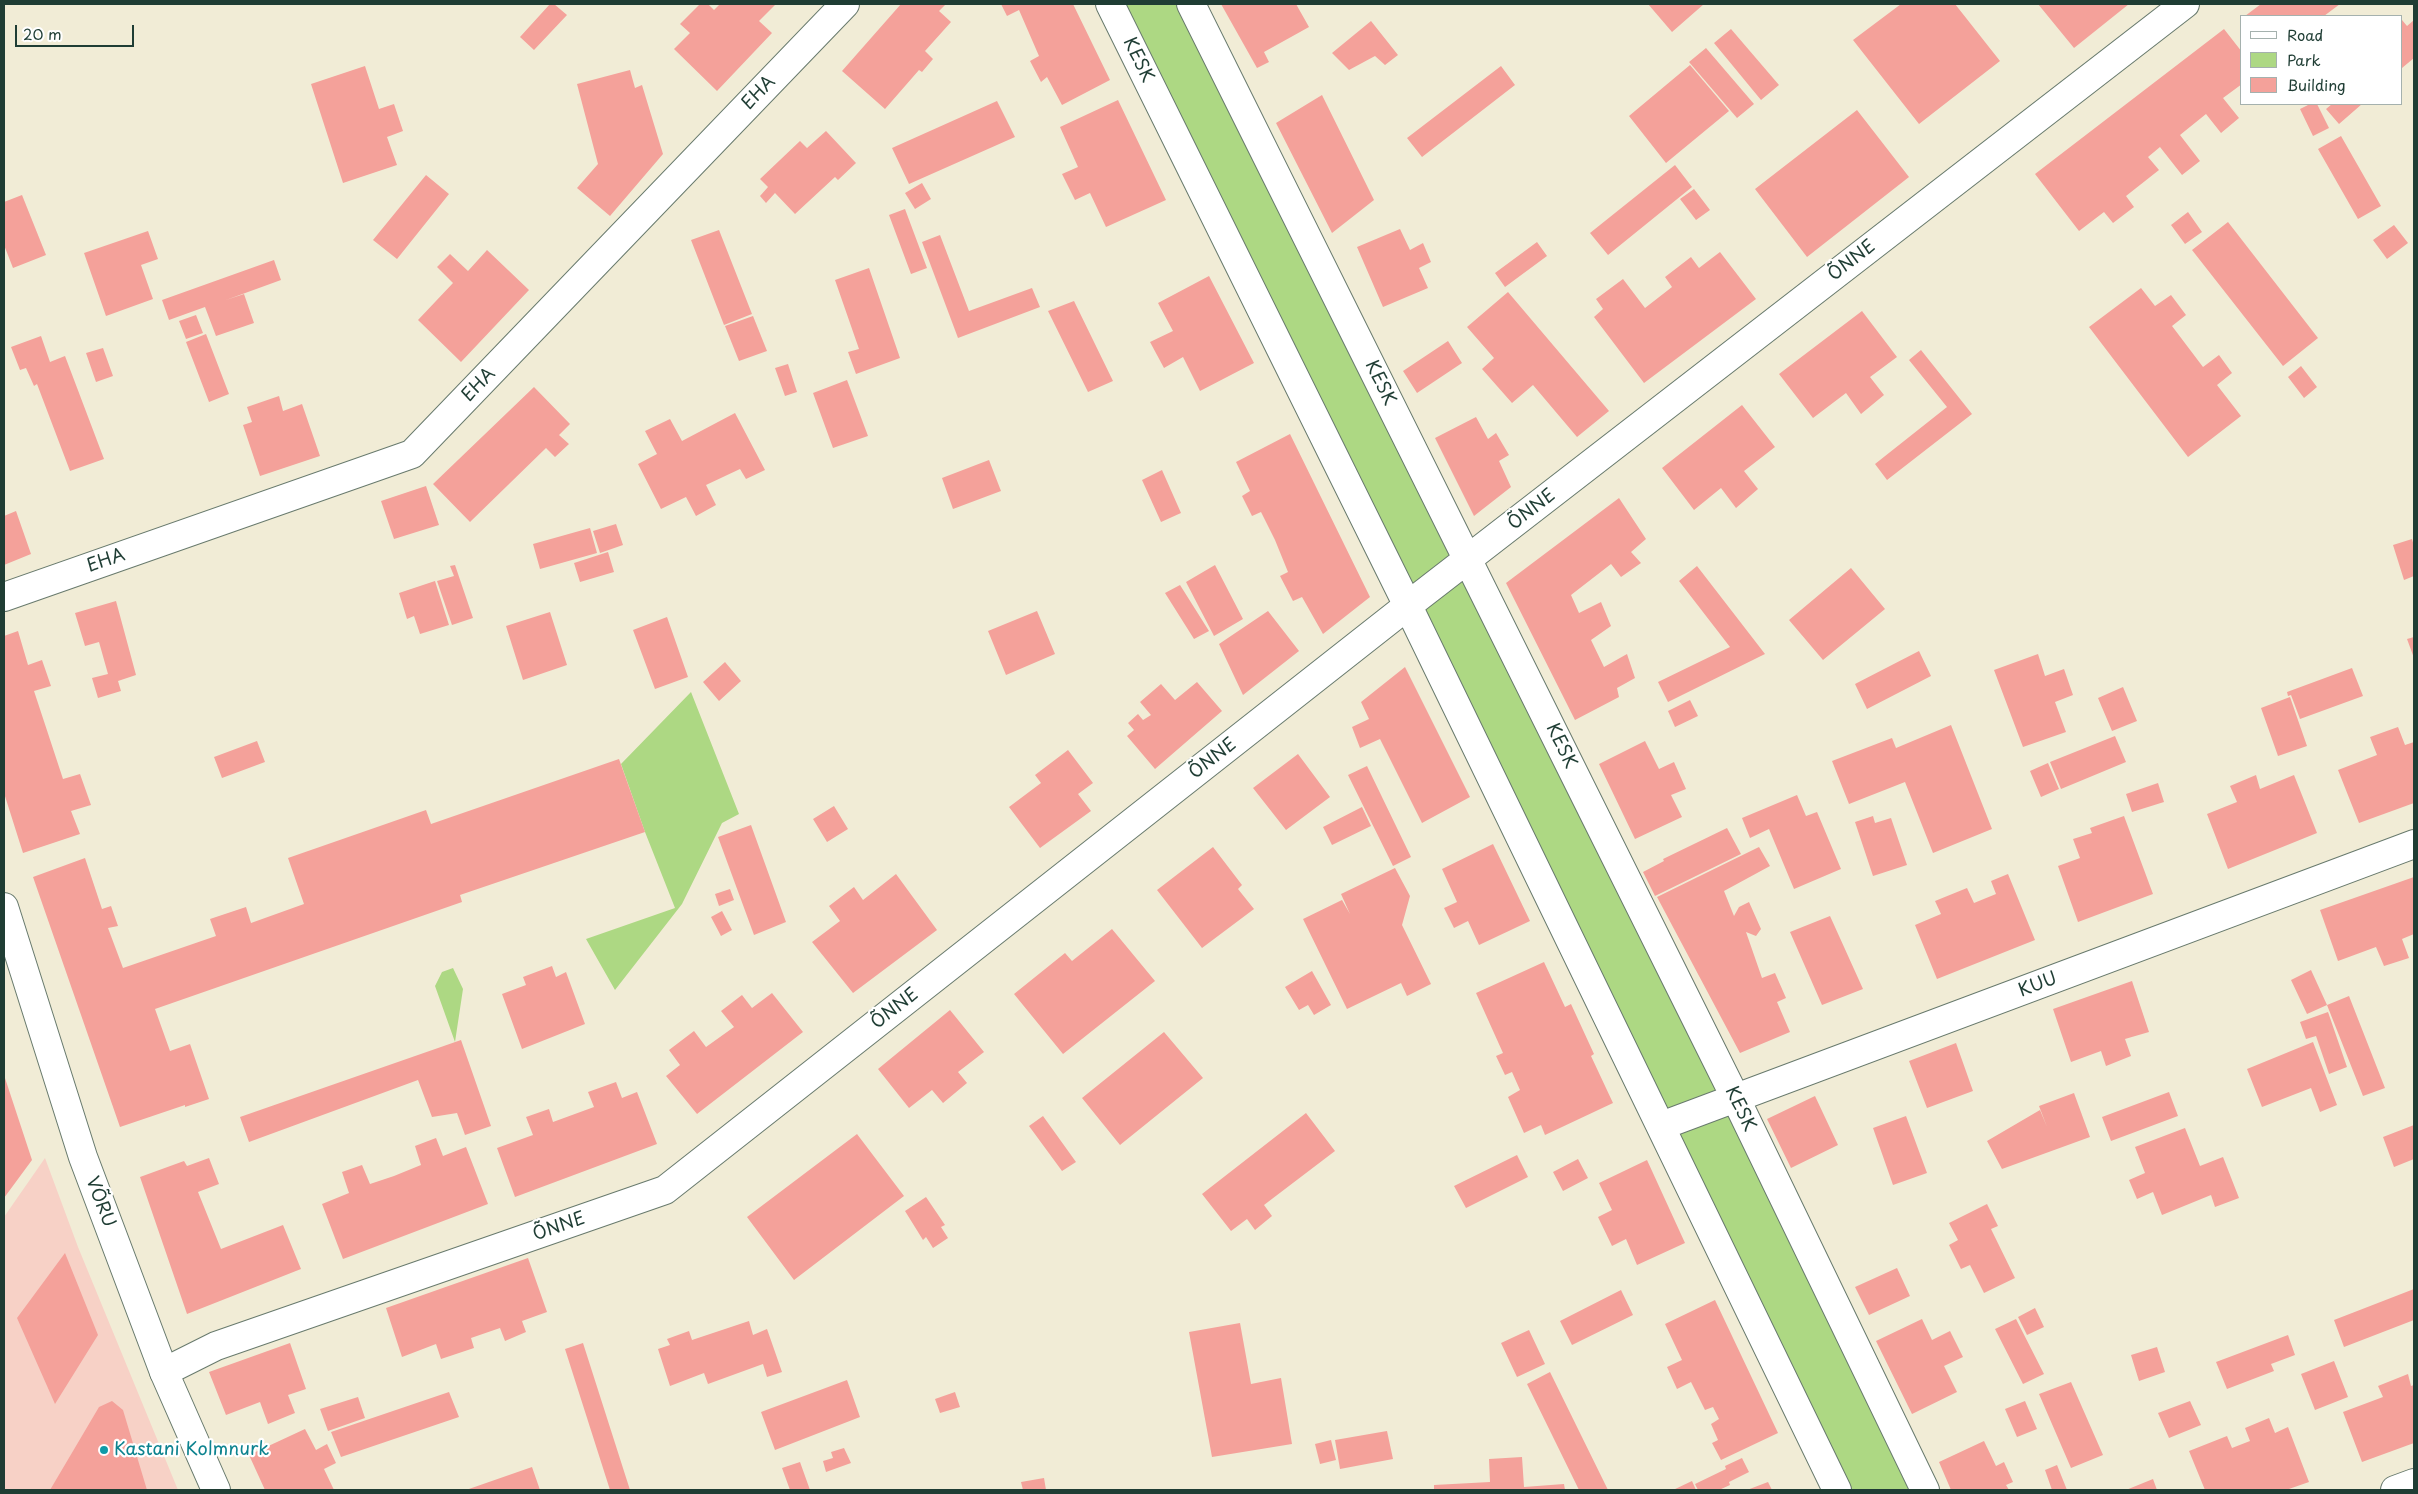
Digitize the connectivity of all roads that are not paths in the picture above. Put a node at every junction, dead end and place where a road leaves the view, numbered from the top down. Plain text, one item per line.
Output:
1 (845, 4) edge
2 (1110, 4) edge
3 (1191, 4) edge
4 (2185, 4) edge
5 (1468, 560) junction
6 (4, 598) edge
7 (1408, 606) junction
8 (2414, 844) edge
9 (4, 907) edge
10 (1735, 1097) junction
11 (1661, 1126) junction
12 (164, 1372) junction
13 (2414, 1483) edge
14 (216, 1490) edge
15 (1837, 1490) edge
16 (1925, 1490) edge
17 (2395, 1490) edge

1 - 6 street, EHA
2 - 7 street, KESK
3 - 5 street, KESK
4 - 5 street, ÕNNE
5 - 7 street, ÕNNE
5 - 10 street, KESK
7 - 11 street, KESK
7 - 12 street, ÕNNE
8 - 10 street, KUU
9 - 12 street, VÕRU
10 - 11 street, KUU
10 - 16 street, KESK
11 - 15 street, KESK
12 - 14 street, VÕRU
13 - 17 street

